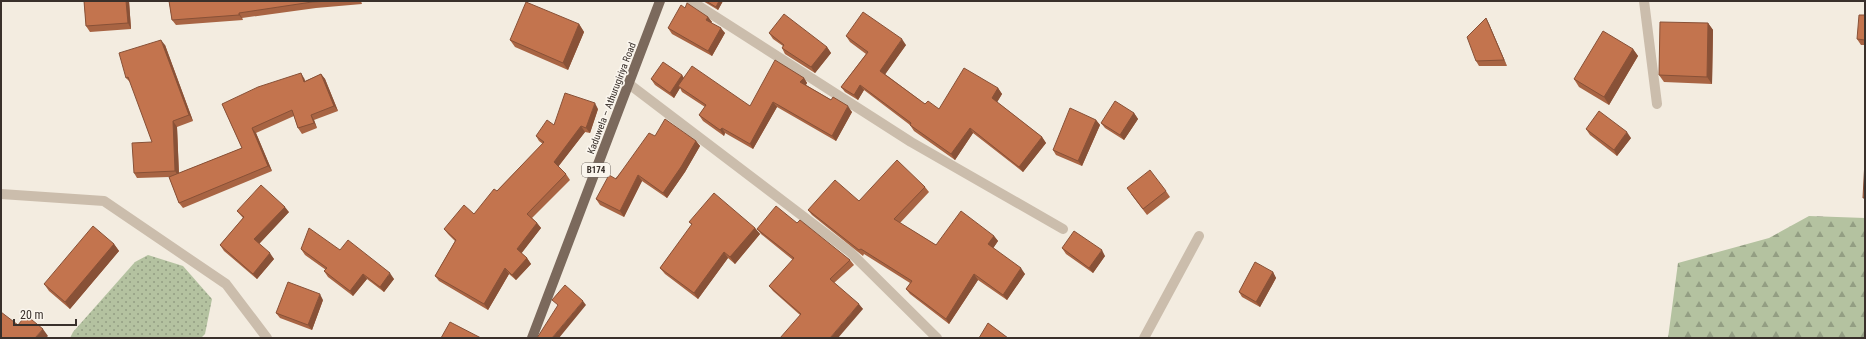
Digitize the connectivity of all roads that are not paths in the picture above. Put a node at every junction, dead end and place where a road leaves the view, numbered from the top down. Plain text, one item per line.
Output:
1 (660, 1) edge
2 (691, 1) edge
3 (1644, 1) edge
4 (629, 84) junction
5 (1657, 104) dead end
6 (1, 194) edge
7 (1063, 229) dead end
8 (1200, 236) dead end
9 (267, 338) edge
10 (532, 338) edge
11 (937, 338) edge
12 (1144, 338) edge

1 - 4 main road, Kaduwela – Athurugiriya Road / B174
2 - 7 street
3 - 5 street
4 - 10 main road, Kaduwela – Athurugiriya Road / B174
4 - 11 street
6 - 9 street
8 - 12 street

